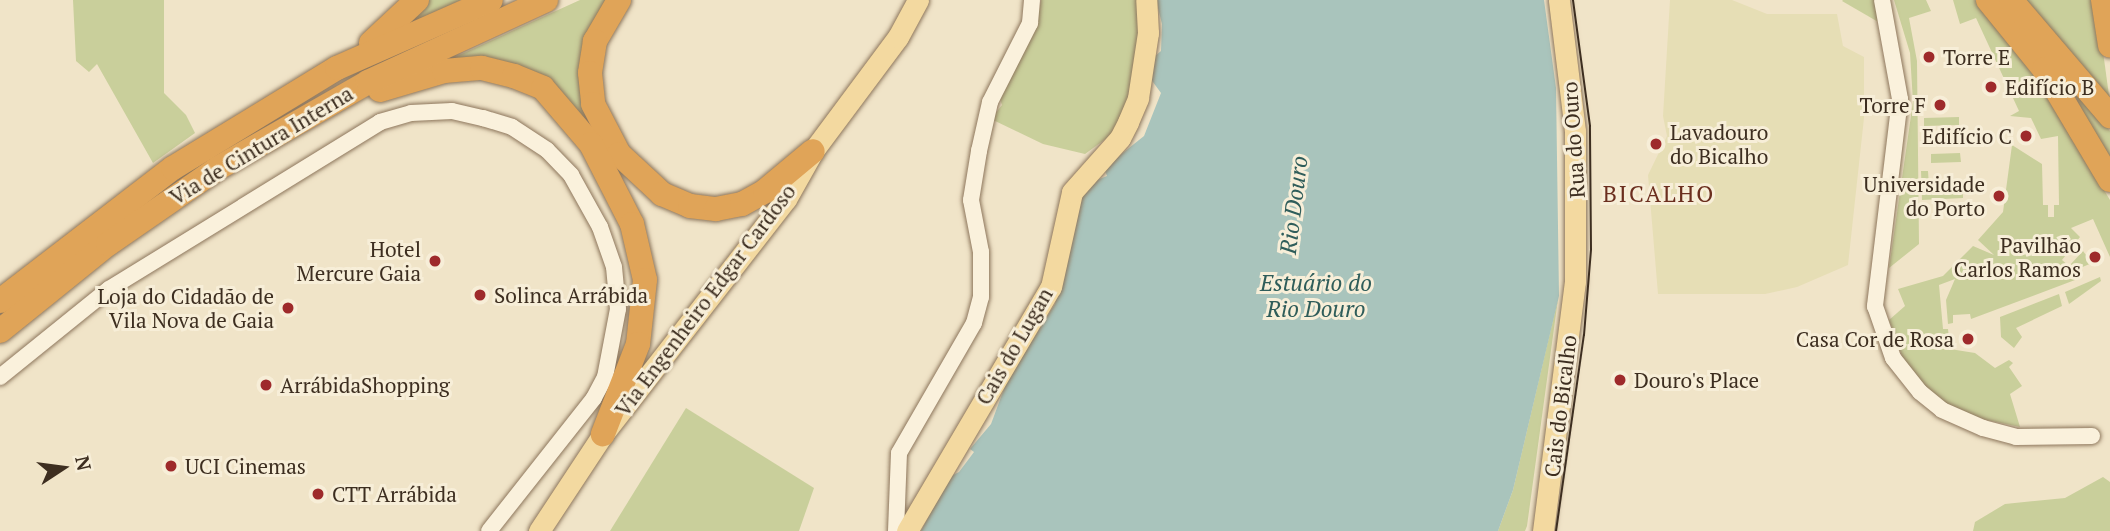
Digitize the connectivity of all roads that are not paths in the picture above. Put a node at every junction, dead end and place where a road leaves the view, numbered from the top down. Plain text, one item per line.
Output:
1 (417, 0) edge
2 (491, 0) edge
3 (547, 0) edge
4 (619, 0) edge
5 (918, 0) edge
6 (1032, 0) edge
7 (1146, 0) edge
8 (1559, 0) edge
9 (1882, 0) edge
10 (1987, 0) edge
11 (2011, 0) edge
12 (2103, 0) edge
13 (2110, 46) edge
14 (337, 68) junction
15 (316, 112) junction
16 (2110, 116) edge
17 (813, 151) junction
18 (2110, 180) edge
19 (1575, 281) joint
20 (0, 301) edge
21 (0, 331) edge
22 (0, 377) edge
23 (603, 434) junction
24 (2092, 436) dead end
25 (489, 531) edge
26 (540, 531) edge
27 (896, 531) edge
28 (908, 531) edge
29 (1543, 531) edge

1 - 14 highway
2 - 14 highway, Via de Cintura Interna
3 - 15 highway, Via de Cintura Interna
4 - 17 highway
5 - 17 main road, Via Engenheiro Edgar Cardoso
6 - 27 street
7 - 28 main road, Cais do Lugan
8 - 19 main road, Rua do Ouro
9 - 24 street
10 - 18 highway
11 - 16 highway
12 - 13 highway
14 - 20 highway, Via de Cintura Interna
15 - 21 highway, Via de Cintura Interna
15 - 23 highway
17 - 23 main road, Via Engenheiro Edgar Cardoso
19 - 29 main road, Cais do Bicalho
22 - 25 street
23 - 26 main road, Via Engenheiro Edgar Cardoso

